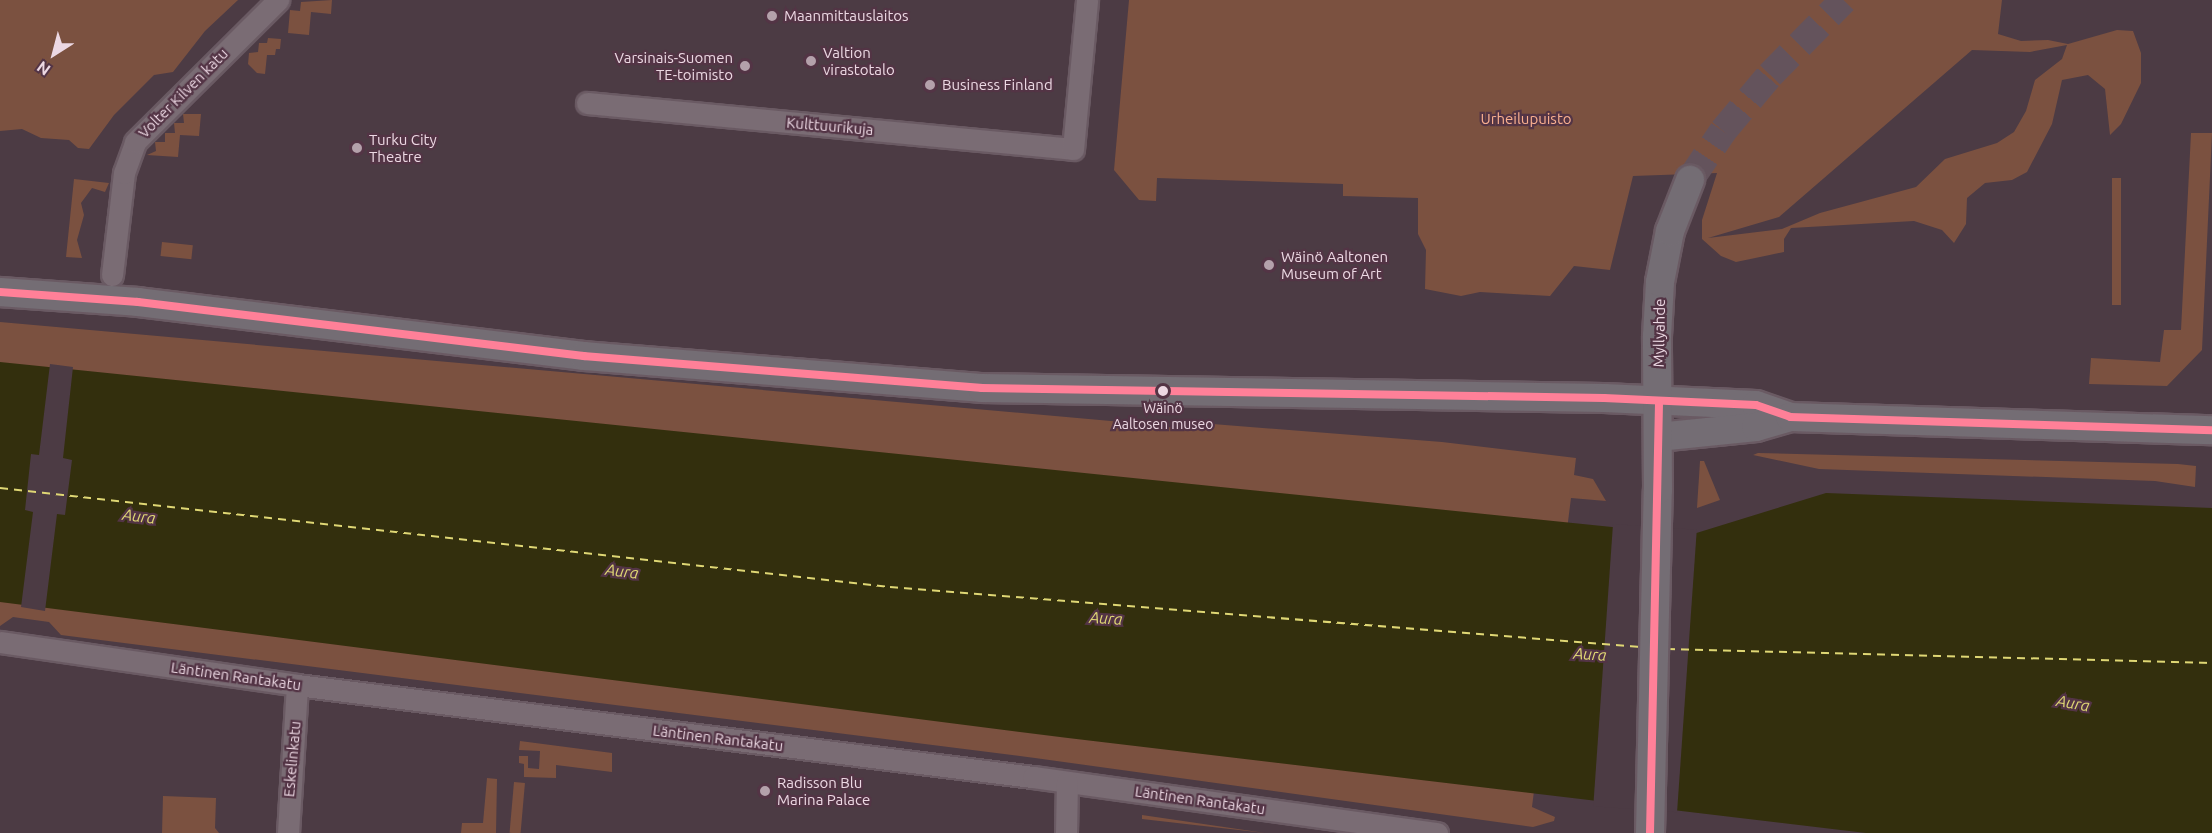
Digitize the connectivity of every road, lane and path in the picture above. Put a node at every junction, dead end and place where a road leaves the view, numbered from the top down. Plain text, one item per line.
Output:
1 (278, 0) edge
2 (1087, 0) edge
3 (587, 102) dead end
4 (1690, 180) tunnel mouth
5 (112, 275) dead end
6 (0, 291) edge
7 (1659, 402) junction
8 (1790, 417) junction
9 (2212, 430) edge
10 (1658, 437) junction
11 (0, 642) edge
12 (297, 684) junction
13 (1067, 782) junction
14 (288, 833) edge
15 (1066, 833) edge
16 (1437, 833) edge
17 (1650, 833) edge

1 - 5 street, Volter Kilven katu
2 - 3 street, Kulttuurikuja
4 - 7 street, Myllyahde
6 - 7 street
7 - 8 street
7 - 10 street, Myllyahde
8 - 9 street
8 - 10 street
10 - 17 street, Myllyahde
11 - 12 street, Läntinen Rantakatu
12 - 13 street, Läntinen Rantakatu
12 - 14 street, Eskelinkatu
13 - 15 street
13 - 16 street, Läntinen Rantakatu

